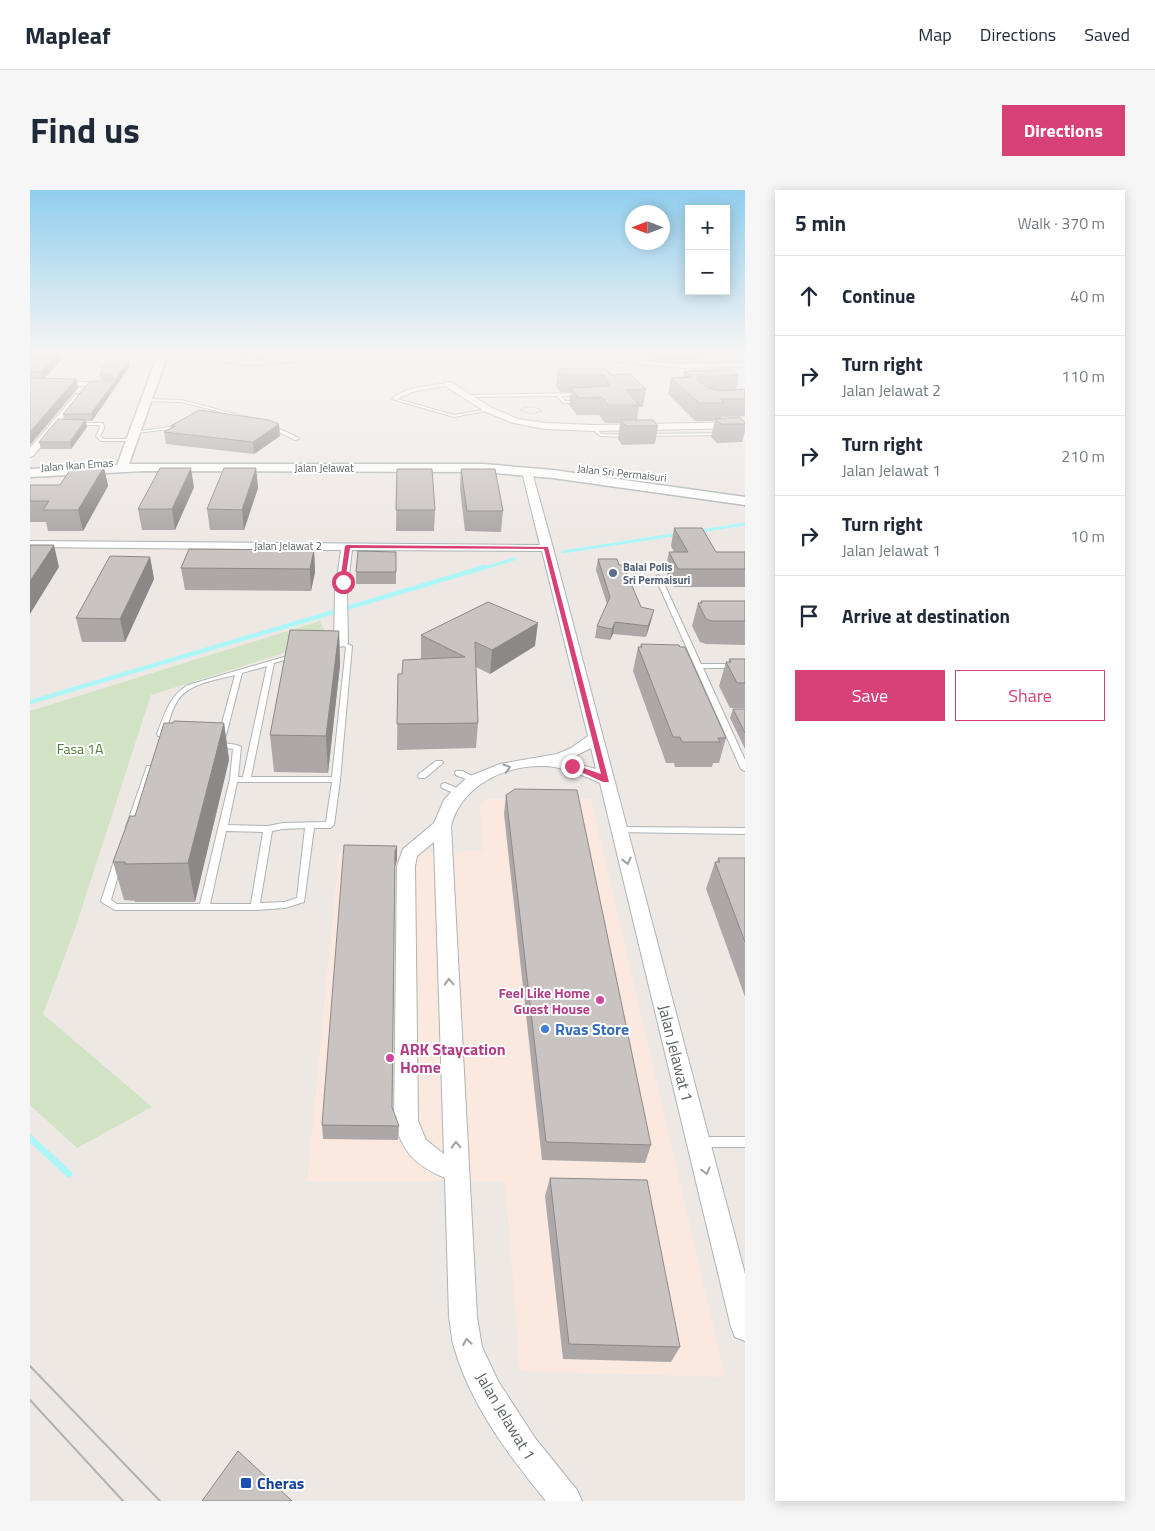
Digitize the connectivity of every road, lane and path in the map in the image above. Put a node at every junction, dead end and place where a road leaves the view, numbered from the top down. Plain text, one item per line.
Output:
1 (63, 415) edge
2 (142, 415) edge
3 (238, 415) edge
4 (502, 415) edge
5 (185, 419) edge
6 (56, 424) junction
7 (745, 425) edge
8 (134, 436) junction
9 (297, 439) dead end
10 (30, 454) edge
11 (498, 461) junction
12 (123, 465) junction
13 (552, 465) junction
14 (30, 468) edge
15 (527, 472) junction
16 (30, 473) edge
17 (726, 485) dead end
18 (686, 486) junction
19 (745, 501) edge
20 (30, 544) edge
21 (347, 546) junction
22 (547, 548) junction
23 (658, 577) dead end
24 (335, 644) joint
25 (304, 653) edge
26 (271, 663) junction
27 (698, 666) junction
28 (745, 666) edge
29 (239, 672) junction
30 (596, 737) junction
31 (158, 743) edge
32 (544, 761) junction
33 (152, 762) edge
34 (439, 763) dead end
35 (745, 769) edge
36 (422, 776) dead end
37 (234, 779) junction
38 (247, 779) junction
39 (336, 780) junction
40 (606, 780) junction
41 (310, 825) junction
42 (442, 826) junction
43 (223, 828) junction
44 (268, 829) junction
45 (619, 830) junction
46 (745, 831) edge
47 (127, 835) edge
48 (121, 854) edge
49 (255, 907) junction
50 (204, 908) junction
51 (698, 1142) junction
52 (745, 1142) edge
53 (457, 1172) junction
54 (745, 1327) edge
55 (566, 1501) edge

1 - 6 street
2 - 8 street
3 - 9 lane
4 - 7 street
5 - 8 lane
6 - 8 lane
6 - 10 street
8 - 12 street
11 - 12 street, Jalan Jelawat
11 - 13 street, Jalan Sri Permaisuri
11 - 15 street
12 - 14 street, Jalan Ikan Emas
12 - 15 street, Jalan Jelawat
12 - 16 street, Jalan Ikan Emas
13 - 15 street
13 - 18 street, Jalan Sri Permaisuri
15 - 18 street, Jalan Sri Permaisuri
15 - 22 street, Jalan Jelawat 1
17 - 18 street, Jalan Sri Permaisuri
18 - 19 street, Jalan Sri Permaisuri
20 - 21 street, Jalan Jelawat 2
21 - 22 street, Jalan Jelawat 2
21 - 24 street
22 - 30 street, Jalan Jelawat 1
23 - 27 lane
24 - 39 lane
25 - 26 lane
26 - 29 lane
26 - 38 lane
27 - 28 lane
27 - 35 lane
29 - 31 lane
29 - 37 lane
30 - 32 street, Jalan Jelawat 1
30 - 40 street, Jalan Jelawat 1
32 - 40 street, Jalan Jelawat 1
42 -> 32 street, Jalan Jelawat 1
33 - 47 lane
34 - 36 lane
37 - 38 lane
37 - 43 lane
38 - 39 lane
39 - 41 lane
40 - 45 street, Jalan Jelawat 1
41 - 44 lane
41 - 49 lane
53 -> 42 street, Jalan Jelawat 1
42 - 53 street, Jalan Jelawat 1
43 - 44 lane
43 - 50 lane
44 - 49 lane
45 - 46 lane
45 -> 51 street, Jalan Jelawat 1
48 - 50 lane
49 - 50 lane
51 - 52 lane
51 -> 54 street, Jalan Jelawat 1
55 -> 53 street, Jalan Jelawat 1

